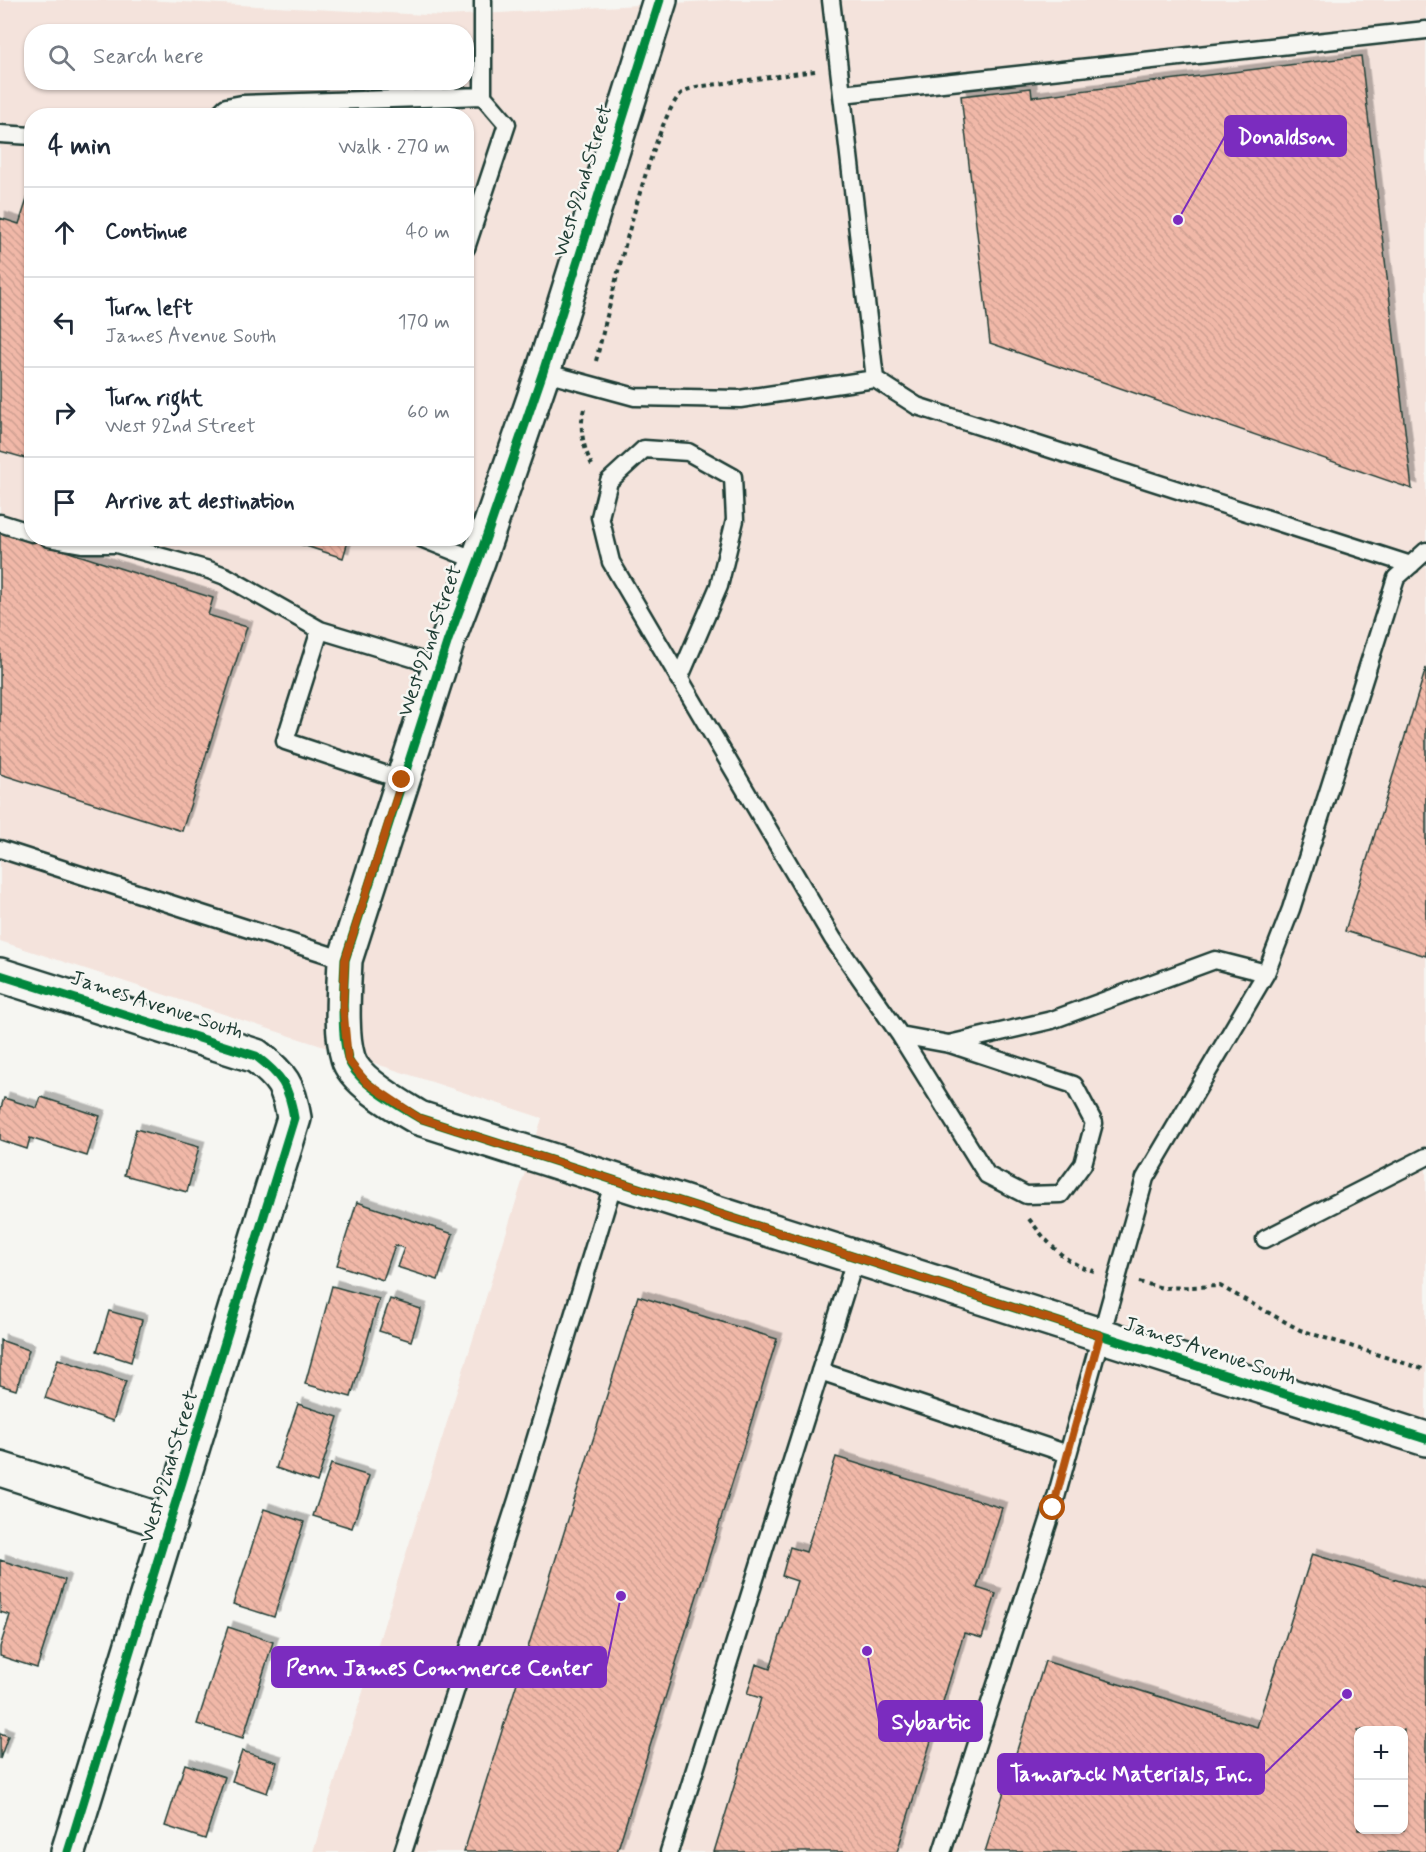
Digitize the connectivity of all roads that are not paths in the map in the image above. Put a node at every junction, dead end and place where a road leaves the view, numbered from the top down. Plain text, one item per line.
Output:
1 (483, 0) edge
2 (660, 0) edge
3 (831, 0) edge
4 (1426, 30) edge
5 (842, 94) junction
6 (483, 96) junction
7 (225, 108) edge
8 (0, 134) edge
9 (24, 136) edge
10 (474, 225) edge
11 (543, 372) junction
12 (875, 379) junction
13 (0, 523) edge
14 (24, 530) edge
15 (123, 546) edge
16 (441, 546) edge
17 (1426, 551) edge
18 (478, 561) junction
19 (1411, 565) junction
20 (320, 630) junction
21 (439, 666) junction
22 (679, 679) junction
23 (402, 780) junction
24 (0, 849) edge
25 (345, 960) junction
26 (1266, 973) junction
27 (0, 975) edge
28 (900, 1035) junction
29 (949, 1044) junction
30 (348, 1060) joint
31 (290, 1091) joint
32 (1426, 1157) edge
33 (614, 1181) junction
34 (1265, 1239) dead end
35 (856, 1257) junction
36 (1100, 1335) junction
37 (820, 1371) junction
38 (1426, 1439) edge
39 (1068, 1454) junction
40 (0, 1469) edge
41 (170, 1523) junction
42 (68, 1852) edge
43 (403, 1852) edge
44 (669, 1852) edge
45 (942, 1852) edge

1 - 6 lane
2 - 11 street, West 92nd Street
3 - 5 lane
4 - 5 lane
5 - 12 lane
6 - 7 lane
6 - 10 lane
8 - 9 lane
11 - 12 lane
11 - 18 street, West 92nd Street
12 - 19 lane
13 - 14 lane
15 - 20 lane
16 - 18 lane
17 - 19 lane
18 - 21 street, West 92nd Street
19 - 26 lane
20 - 21 lane
20 - 23 lane
21 - 23 street, West 92nd Street
22 - 22 lane
22 - 28 lane
23 - 25 street, West 92nd Street
24 - 25 lane
25 - 30 street, West 92nd Street
26 - 29 lane
26 - 36 lane
27 - 31 street, James Avenue South
28 - 29 lane
28 - 29 lane
30 - 33 street, James Avenue South
31 - 41 street, West 92nd Street
32 - 34 lane
33 - 35 street, James Avenue South
33 - 43 lane
35 - 36 street, James Avenue South
35 - 37 lane
36 - 38 street, James Avenue South
36 - 39 lane
37 - 39 lane
37 - 44 lane
39 - 45 lane
40 - 41 street
41 - 42 street, West 92nd Street

